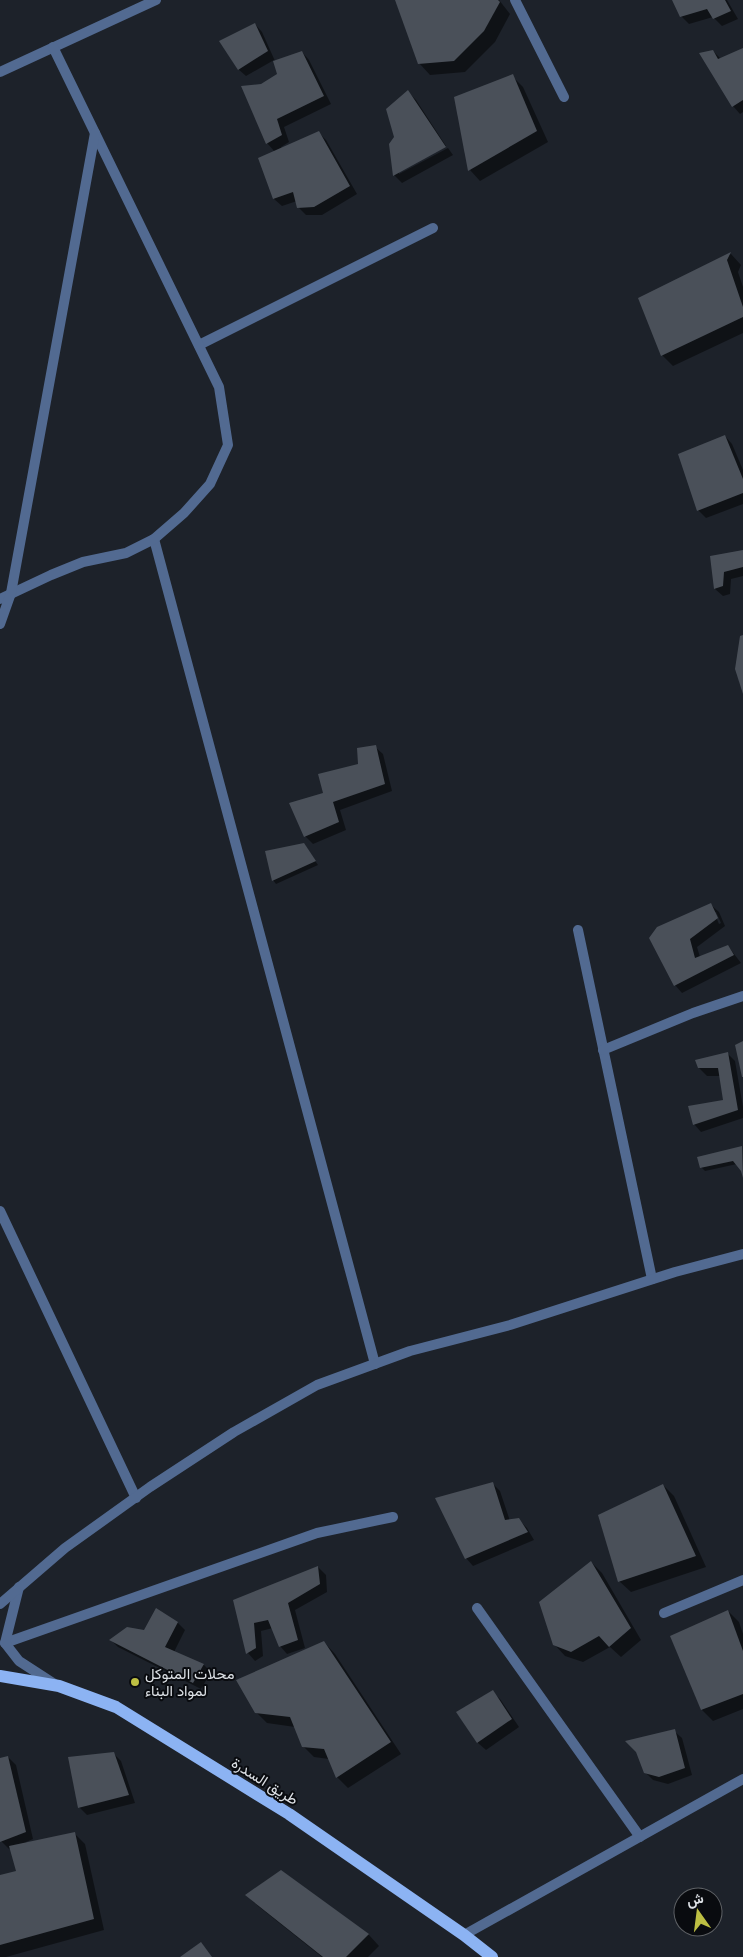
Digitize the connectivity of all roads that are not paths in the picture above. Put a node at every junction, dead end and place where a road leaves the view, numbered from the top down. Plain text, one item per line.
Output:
1 (156, 0) edge
2 (515, 0) edge
3 (53, 47) junction
4 (0, 72) edge
5 (564, 97) dead end
6 (95, 133) junction
7 (433, 228) dead end
8 (199, 345) junction
9 (154, 539) junction
10 (11, 593) junction
11 (0, 599) edge
12 (0, 624) edge
13 (578, 930) dead end
14 (743, 996) edge
15 (603, 1050) junction
16 (0, 1211) edge
17 (743, 1254) edge
18 (652, 1280) junction
19 (375, 1364) junction
20 (136, 1498) junction
21 (393, 1516) dead end
22 (743, 1580) edge
23 (19, 1587) junction
24 (0, 1604) edge
25 (477, 1608) dead end
26 (664, 1614) dead end
27 (5, 1643) junction
28 (0, 1676) edge
29 (59, 1686) junction
30 (743, 1779) edge
31 (640, 1836) junction
32 (464, 1935) junction
33 (492, 1957) edge

1 - 3 street
2 - 5 street
3 - 4 street
3 - 6 street
6 - 8 street
6 - 10 street
7 - 8 street
8 - 9 street
9 - 10 street
9 - 19 street
10 - 11 street
10 - 12 street
13 - 15 street
14 - 15 street
15 - 18 street
16 - 20 street
17 - 18 street
18 - 19 street
19 - 20 street
20 - 23 street
21 - 27 street
22 - 26 street
23 - 24 street
23 - 27 street
25 - 31 street
27 - 29 street
28 - 29 main road, طريق السدرة
29 - 32 main road, طريق السدرة
30 - 31 street
31 - 32 street
32 - 33 main road, طريق السدرة

